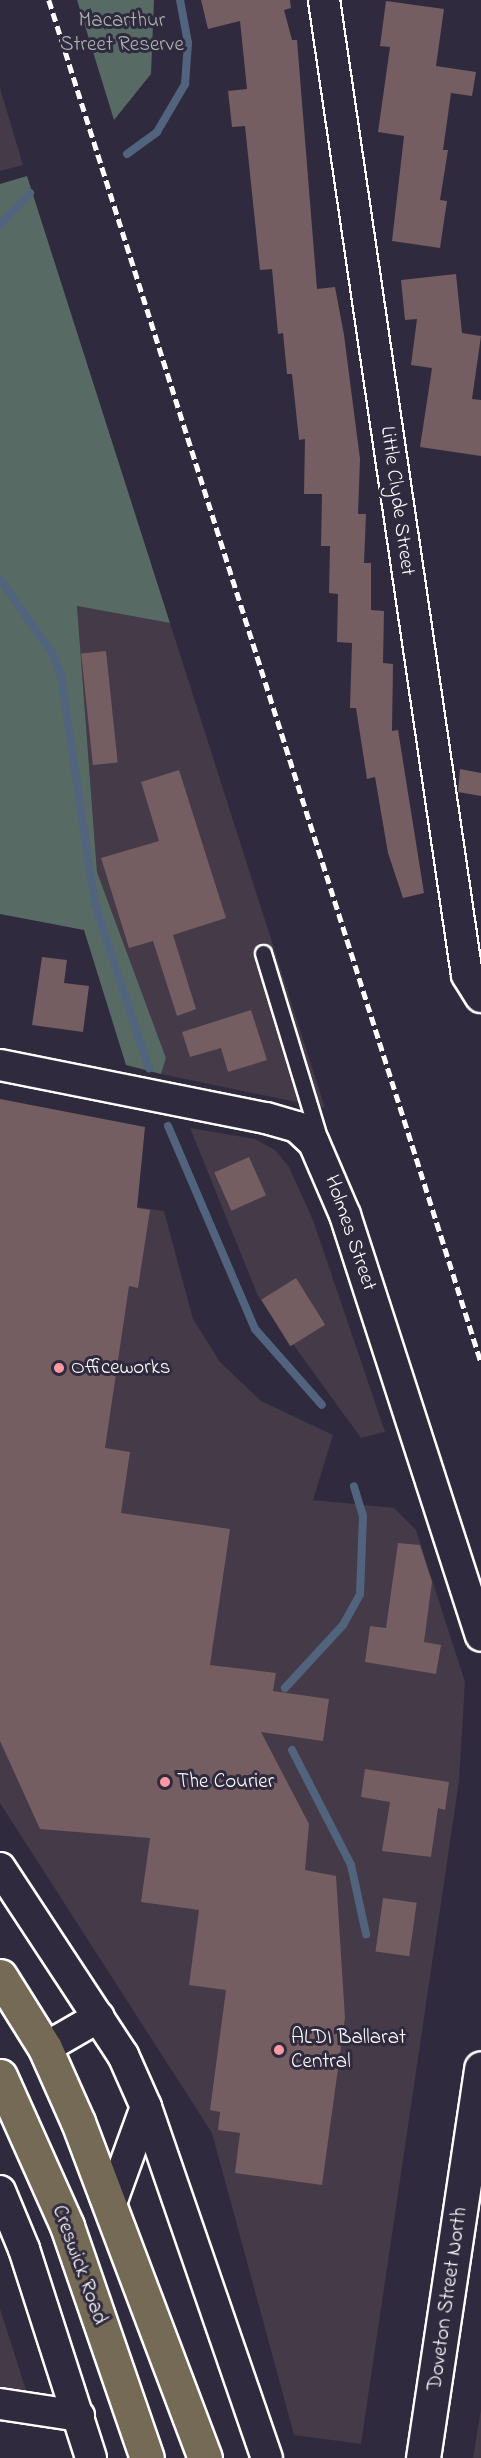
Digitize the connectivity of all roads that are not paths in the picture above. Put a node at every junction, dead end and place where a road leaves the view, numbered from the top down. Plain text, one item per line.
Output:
1 (324, 0) edge
2 (263, 953) dead end
3 (481, 997) edge
4 (0, 1065) edge
5 (325, 1161) junction
6 (481, 1636) edge
7 (0, 1868) edge
8 (0, 1976) edge
9 (99, 2017) junction
10 (45, 2048) junction
11 (481, 2068) edge
12 (0, 2076) edge
13 (147, 2107) junction
14 (33, 2144) junction
15 (0, 2191) edge
16 (111, 2203) junction
17 (0, 2404) edge
18 (79, 2416) junction
19 (91, 2458) edge
20 (147, 2458) edge
21 (205, 2458) edge
22 (267, 2458) edge
23 (423, 2458) edge

1 - 3 street, Little Clyde Street
2 - 5 lane
4 - 5 street, Holmes Street
5 - 6 street, Holmes Street
7 - 9 street
8 - 10 highway
9 - 10 street
9 - 13 street
10 - 14 highway
10 - 16 highway
11 - 23 main road, Doveton Street North
12 - 14 highway, Creswick Road
13 - 16 street
13 - 22 street
14 - 20 highway, Creswick Road
15 - 18 street
16 - 21 highway
17 - 18 street
18 - 19 street

